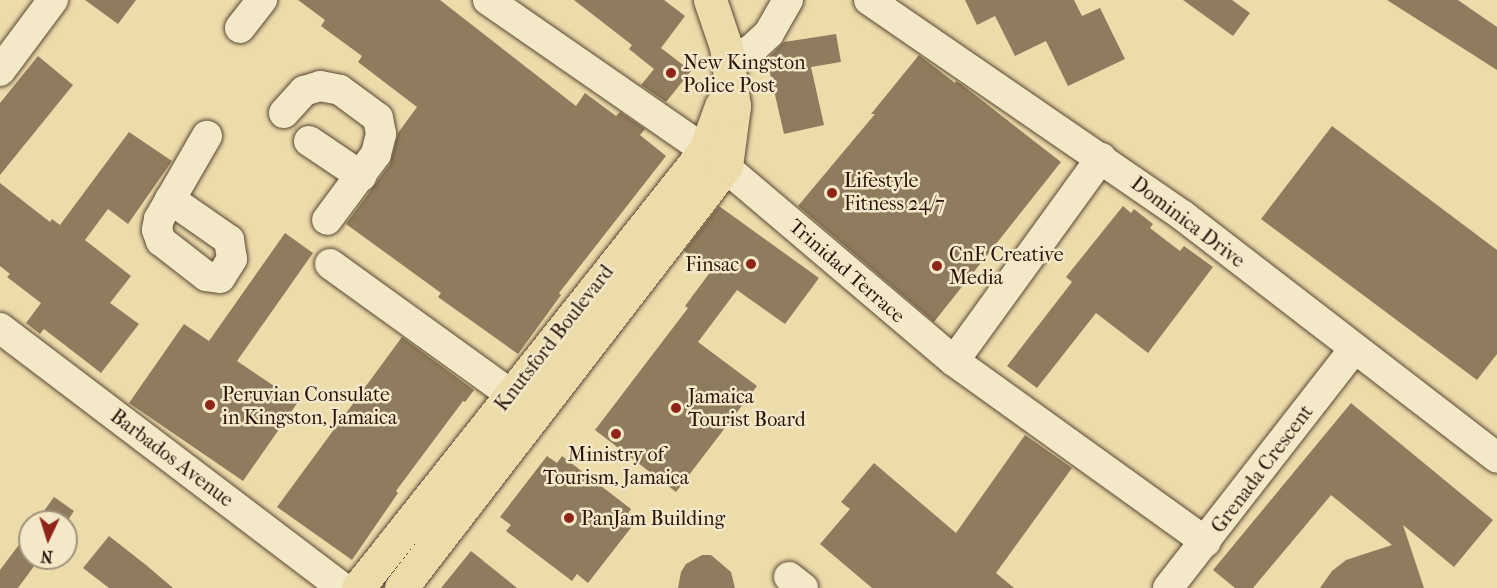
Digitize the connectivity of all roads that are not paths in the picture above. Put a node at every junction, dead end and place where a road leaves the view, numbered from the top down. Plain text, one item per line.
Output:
1 (52, 0) edge
2 (262, 0) edge
3 (488, 0) edge
4 (710, 0) edge
5 (788, 0) edge
6 (869, 0) edge
7 (240, 28) dead end
8 (729, 70) junction
9 (0, 71) edge
10 (285, 113) dead end
11 (207, 136) dead end
12 (309, 141) dead end
13 (715, 158) junction
14 (1101, 158) junction
15 (361, 176) junction
16 (170, 199) dead end
17 (327, 220) dead end
18 (330, 264) dead end
19 (0, 328) edge
20 (1354, 348) junction
21 (954, 361) junction
22 (510, 394) junction
23 (1497, 458) edge
24 (1206, 542) junction
25 (343, 588) edge
26 (358, 588) edge
27 (401, 588) edge
28 (1168, 588) edge

1 - 9 street
2 - 7 street
3 - 13 street, Trinidad Terrace
4 - 8 main road
5 - 8 street
6 - 14 street, Dominica Drive
8 - 13 main road
10 - 15 street
11 - 16 street
12 - 15 street
13 - 21 street, Trinidad Terrace
13 - 22 main road, Knutsford Boulevard
13 - 27 main road, Knutsford Boulevard
14 - 20 street, Dominica Drive
14 - 21 street
15 - 17 street
18 - 22 street
19 - 25 street, Barbados Avenue
20 - 23 street, Dominica Drive
20 - 24 street, Grenada Crescent
21 - 24 street, Trinidad Terrace
22 - 26 main road, Knutsford Boulevard
24 - 28 street, Grenada Crescent

